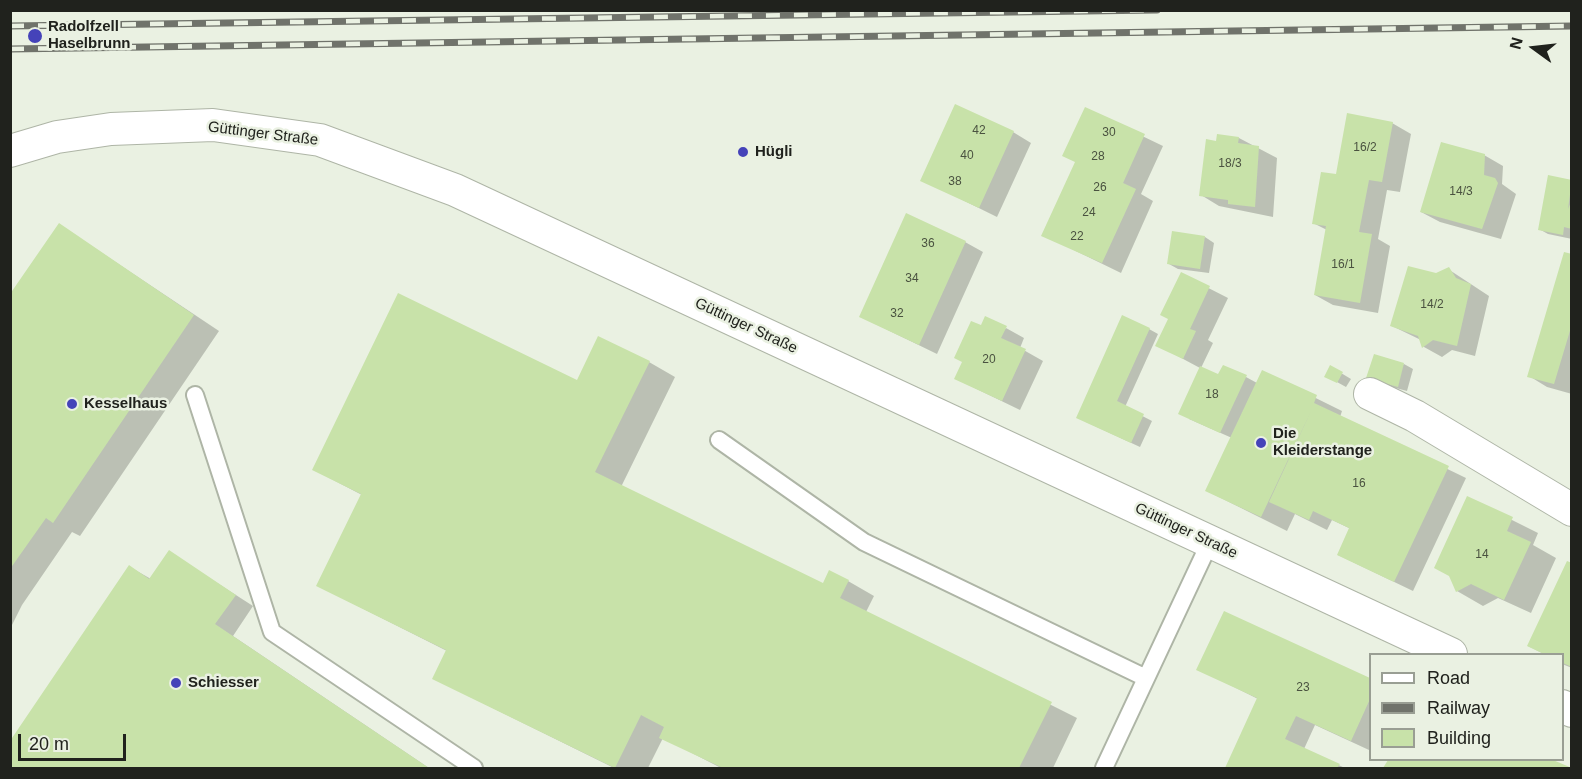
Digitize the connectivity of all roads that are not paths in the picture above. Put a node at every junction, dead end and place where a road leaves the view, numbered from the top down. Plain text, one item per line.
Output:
1 (10, 151) edge
2 (1370, 394) dead end
3 (195, 395) dead end
4 (719, 440) dead end
5 (1572, 510) edge
6 (1210, 542) junction
7 (1449, 653) edge
8 (1146, 678) junction
9 (474, 768) edge
10 (1104, 768) edge

1 - 6 street, Güttinger Straße
2 - 5 street
3 - 9 lane
4 - 8 lane
6 - 7 street, Güttinger Straße
6 - 8 lane
8 - 10 lane

